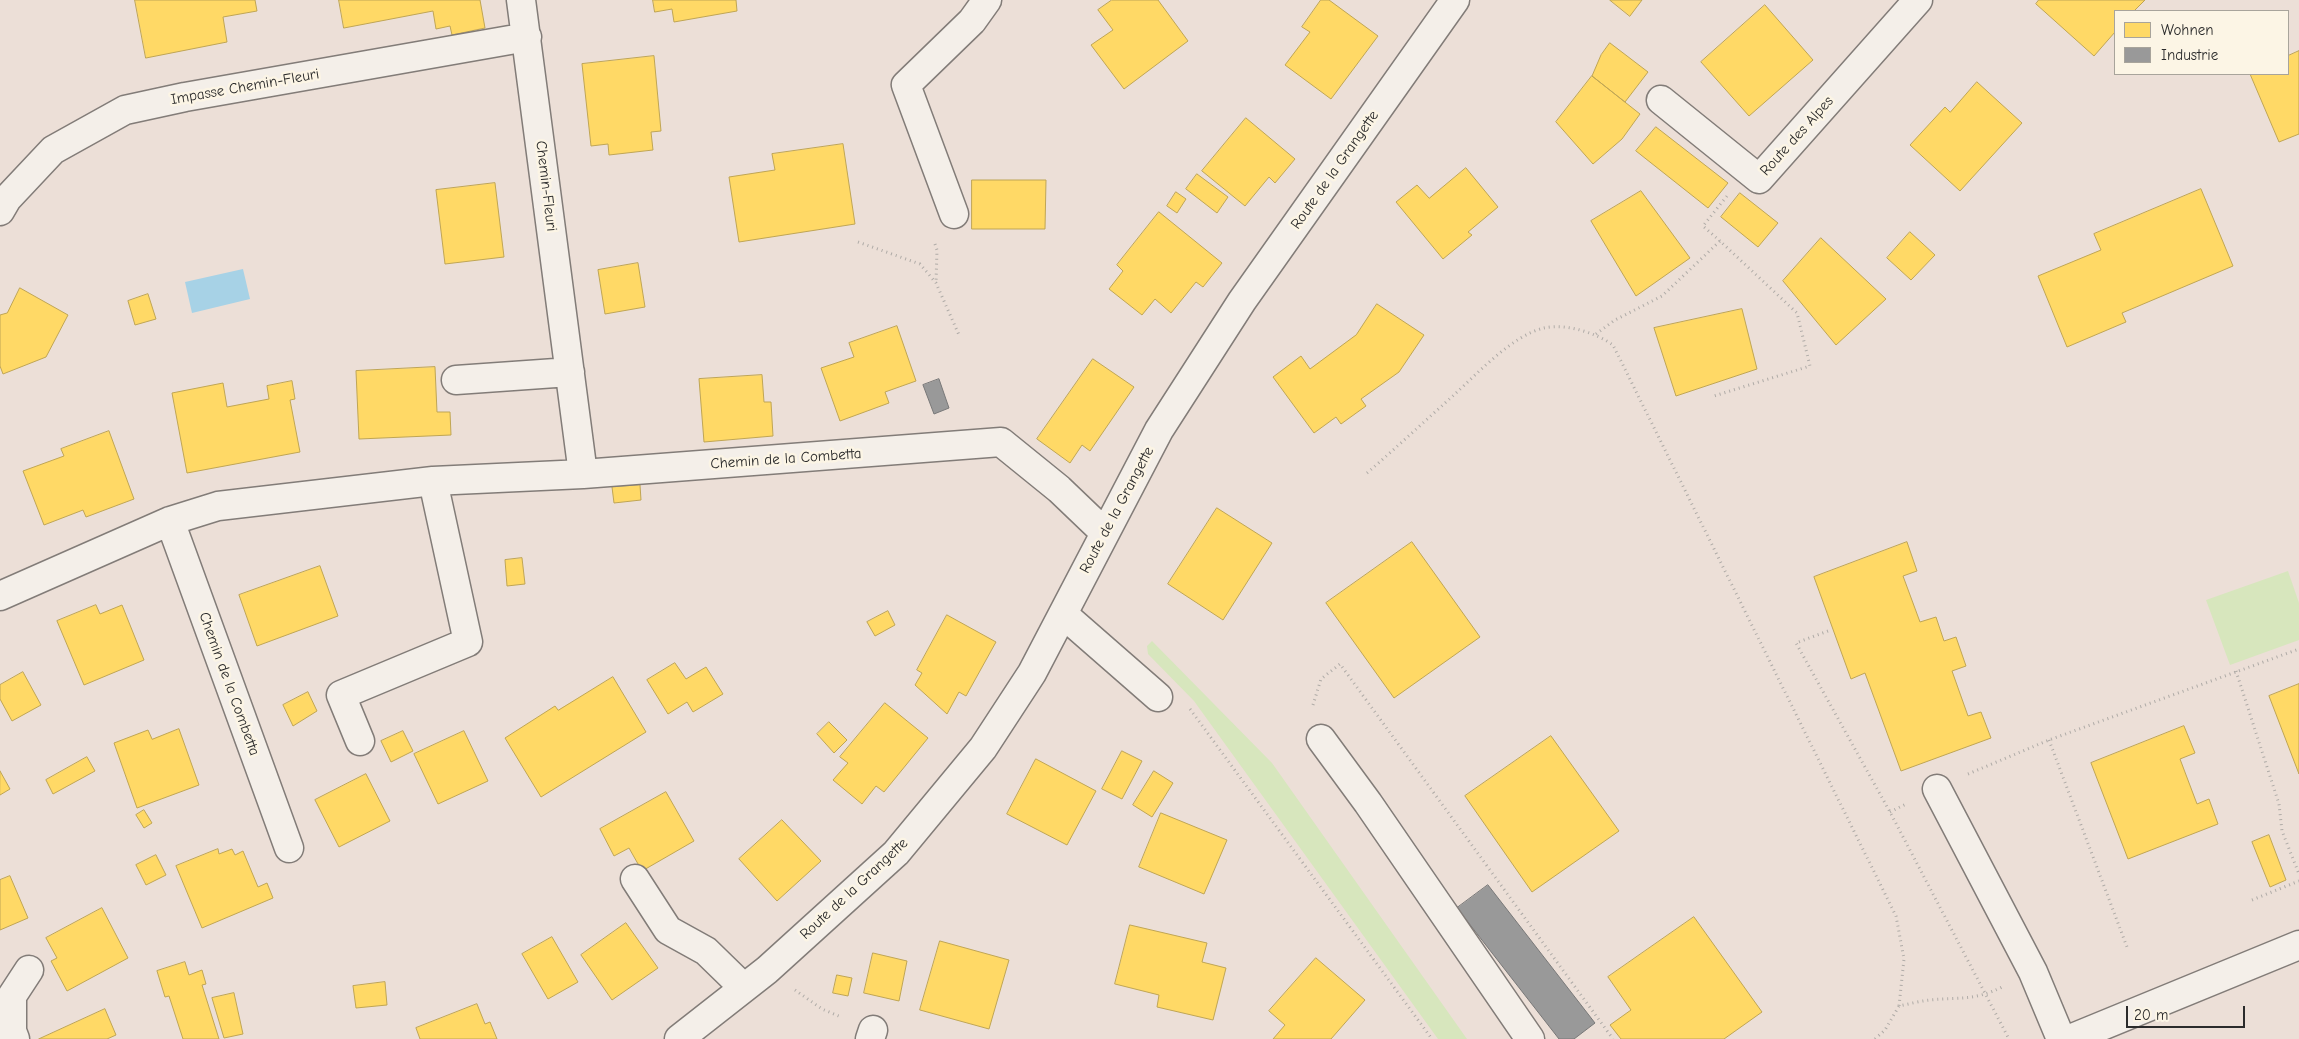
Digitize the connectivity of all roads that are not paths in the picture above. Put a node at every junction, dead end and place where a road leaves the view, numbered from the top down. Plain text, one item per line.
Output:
1 (521, 0) edge
2 (987, 0) edge
3 (1455, 0) edge
4 (1918, 0) edge
5 (527, 36) junction
6 (1661, 100) dead end
7 (0, 211) edge
8 (954, 214) dead end
9 (570, 372) junction
10 (456, 380) dead end
11 (583, 474) junction
12 (433, 481) junction
13 (170, 521) junction
14 (1105, 533) junction
15 (0, 596) edge
16 (1064, 614) junction
17 (1158, 697) road end
18 (1321, 739) road end
19 (360, 741) dead end
20 (1938, 789) road end
21 (289, 848) dead end
22 (635, 879) dead end
23 (2299, 945) edge
24 (29, 970) dead end
25 (744, 988) junction
26 (15, 1039) edge
27 (679, 1039) edge
28 (1530, 1039) edge
29 (2061, 1039) edge
30 (2070, 1039) edge

1 - 5 street, Chemin-Fleuri
2 - 8 street
3 - 14 street, Route de la Grangette
4 - 6 street, Route des Alpes
5 - 7 street, Impasse Chemin-Fleuri
5 - 9 street, Chemin-Fleuri
9 - 10 street
9 - 11 street, Chemin-Fleuri
11 - 12 street, Chemin de la Combetta
11 - 14 street, Chemin de la Combetta
12 - 13 street, Chemin de la Combetta
12 - 19 street
13 - 15 street, Chemin de la Combetta
13 - 21 street, Chemin de la Combetta
14 - 16 street, Route de la Grangette
16 - 17 street
16 - 25 street, Route de la Grangette
18 - 28 street
20 - 29 street
22 - 25 street
23 - 30 street
24 - 26 street
25 - 27 street, Route de la Grangette

